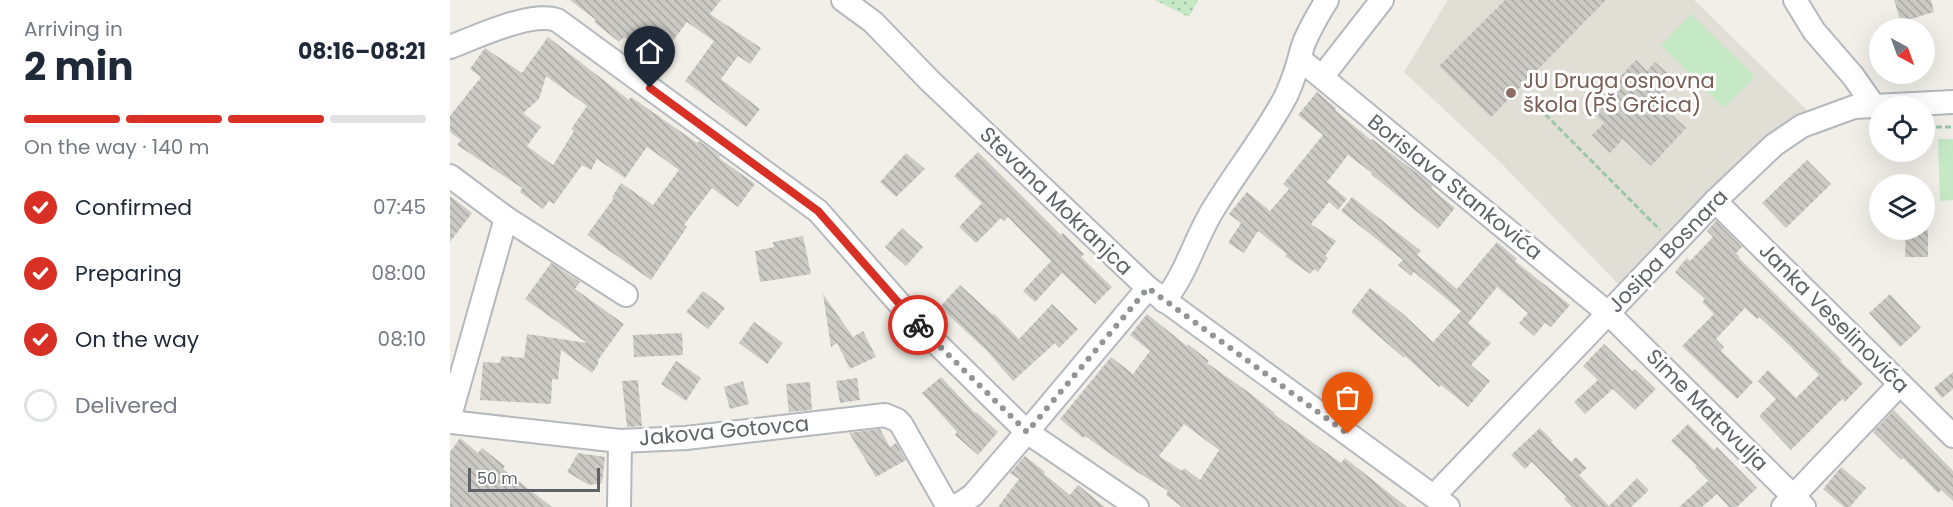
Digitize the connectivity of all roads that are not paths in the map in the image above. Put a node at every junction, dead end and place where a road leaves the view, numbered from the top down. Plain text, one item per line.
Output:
1 (843, 0) edge
2 (1327, 0) edge
3 (1382, 0) edge
4 (1795, 0) edge
5 (450, 47) edge
6 (1301, 60) junction
7 (1322, 77) junction
8 (1869, 99) edge
9 (1953, 102) edge
10 (1935, 103) edge
11 (1869, 106) edge
12 (450, 176) edge
13 (1715, 201) junction
14 (506, 218) junction
15 (1156, 294) junction
16 (626, 295) dead end
17 (1609, 314) junction
18 (1900, 384) junction
19 (451, 411) edge
20 (1027, 432) junction
21 (1953, 436) edge
22 (620, 441) junction
23 (1441, 502) edge
24 (1794, 503) edge
25 (619, 507) edge
26 (948, 507) edge
27 (1137, 507) edge

1 - 15 street, Stevana Mokranjca
2 - 6 street
3 - 7 street
4 - 8 street
5 - 20 street
6 - 7 street, Borislava Stankovića
6 - 15 street
7 - 17 street, Borislava Stankovića
9 - 10 street, Josipa Bosnara
11 - 13 street, Josipa Bosnara
12 - 14 street
13 - 17 street, Josipa Bosnara
13 - 18 street, Janka Veselinovića
14 - 16 street
14 - 19 street
15 - 20 street
15 - 23 street, Stevana Mokranjca
17 - 23 street, Josipa Bosnara
17 - 24 street, Sime Matavulja
18 - 21 street, Janka Veselinovića
18 - 24 street
19 - 22 street, Jakova Gotovca
20 - 26 street
20 - 27 street
22 - 25 street
22 - 26 street, Jakova Gotovca

